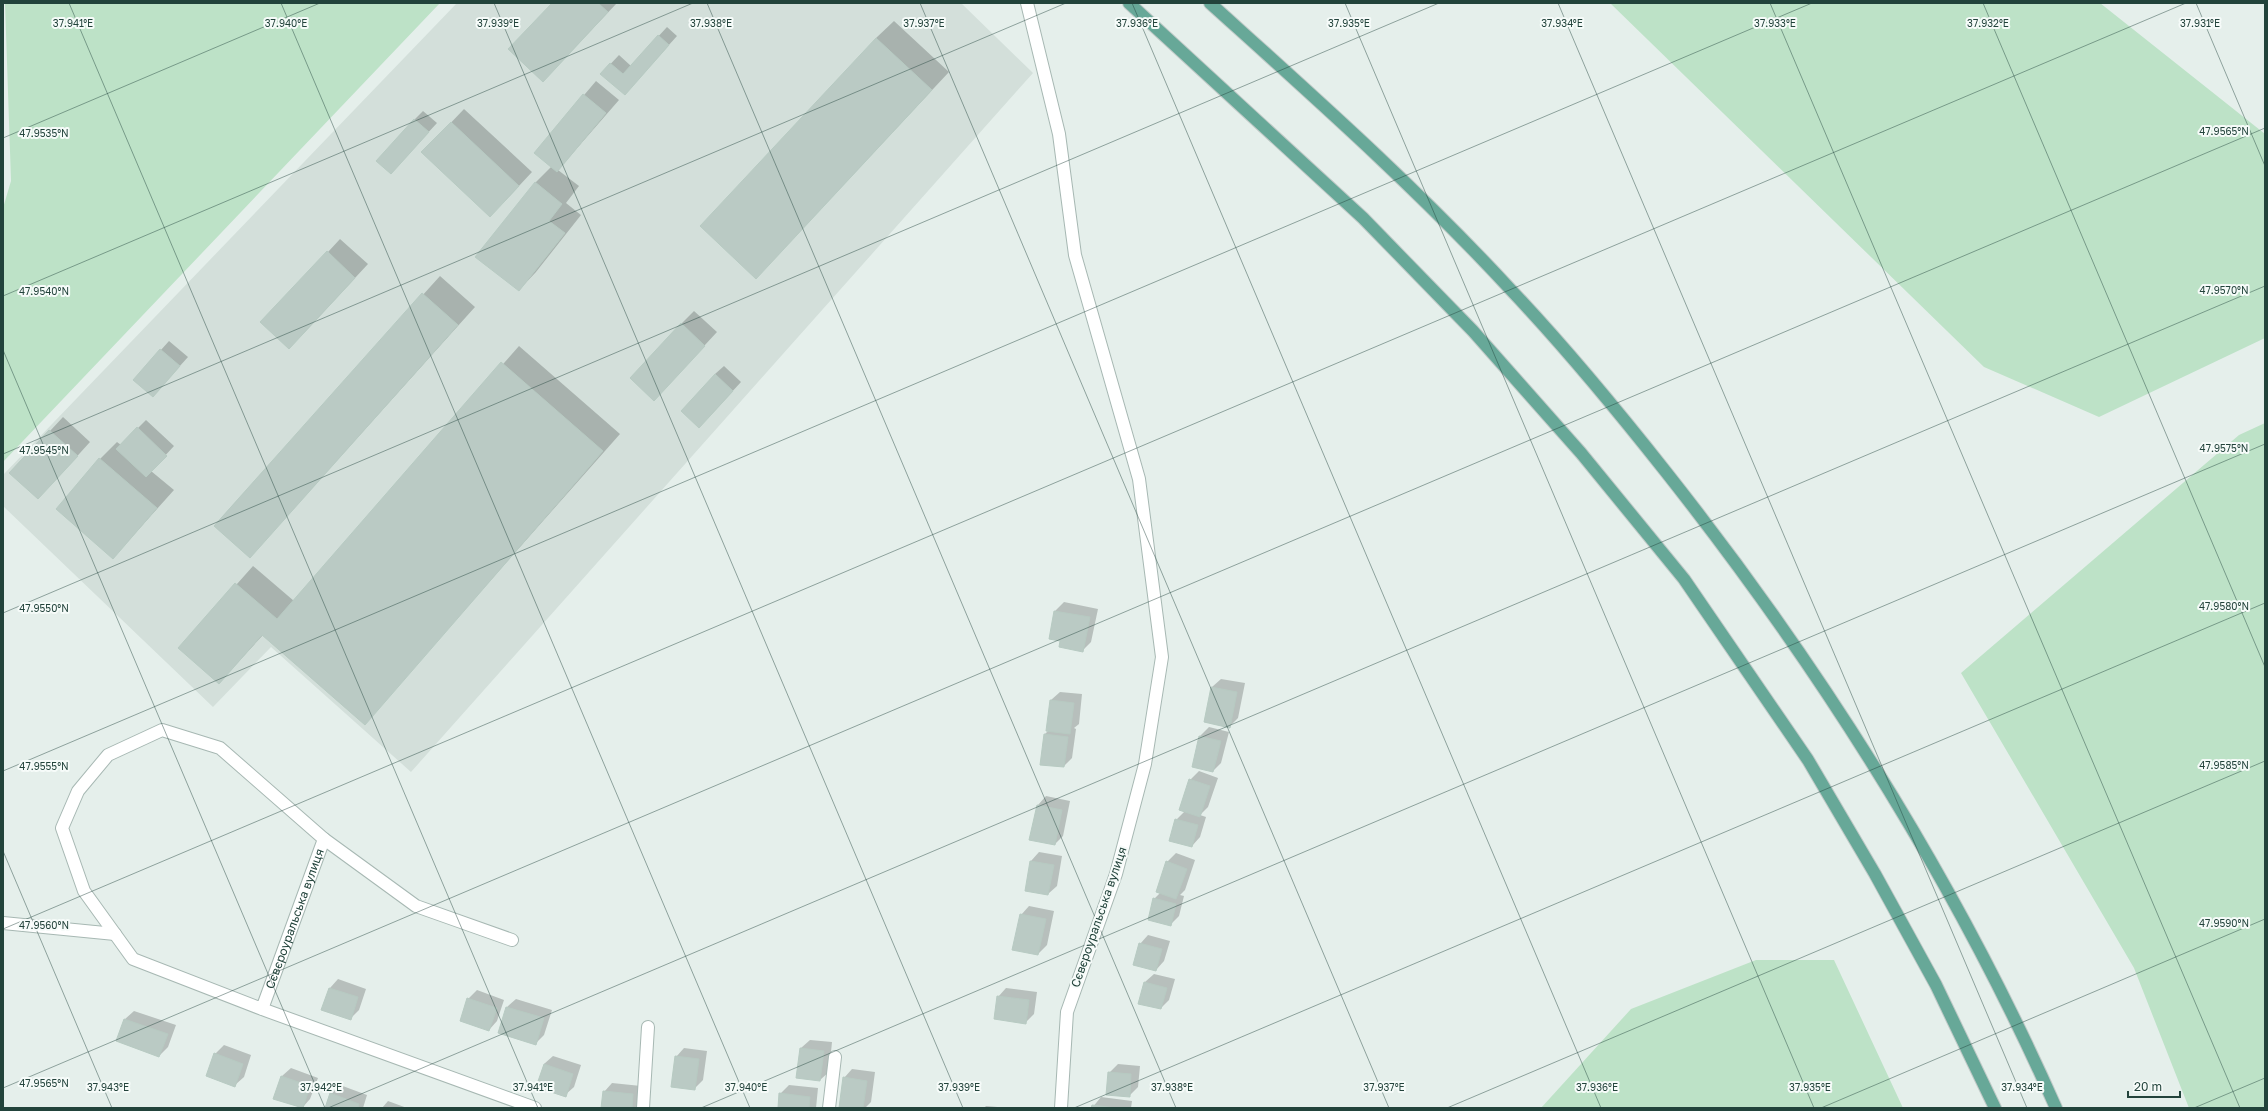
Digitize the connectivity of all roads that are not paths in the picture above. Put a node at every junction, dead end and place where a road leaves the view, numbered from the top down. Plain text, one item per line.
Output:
1 (1027, 3) edge
2 (1129, 3) edge
3 (1215, 5) edge
4 (324, 839) junction
5 (3, 923) edge
6 (116, 934) junction
7 (512, 940) dead end
8 (262, 1009) junction
9 (648, 1027) dead end
10 (835, 1057) dead end
11 (535, 1108) edge
12 (643, 1108) edge
13 (829, 1108) edge
14 (1061, 1108) edge
15 (1995, 1108) edge
16 (2056, 1108) edge

1 - 14 street, Сєвєроуральська вулиця
2 - 15 main road
3 - 16 main road
4 - 6 street, Сєвєроуральська вулиця
4 - 7 street
4 - 8 street, Сєвєроуральська вулиця
5 - 6 street
6 - 8 street, Сєвєроуральська вулиця
8 - 11 street, Сєвєроуральська вулиця
9 - 12 street
10 - 13 street

